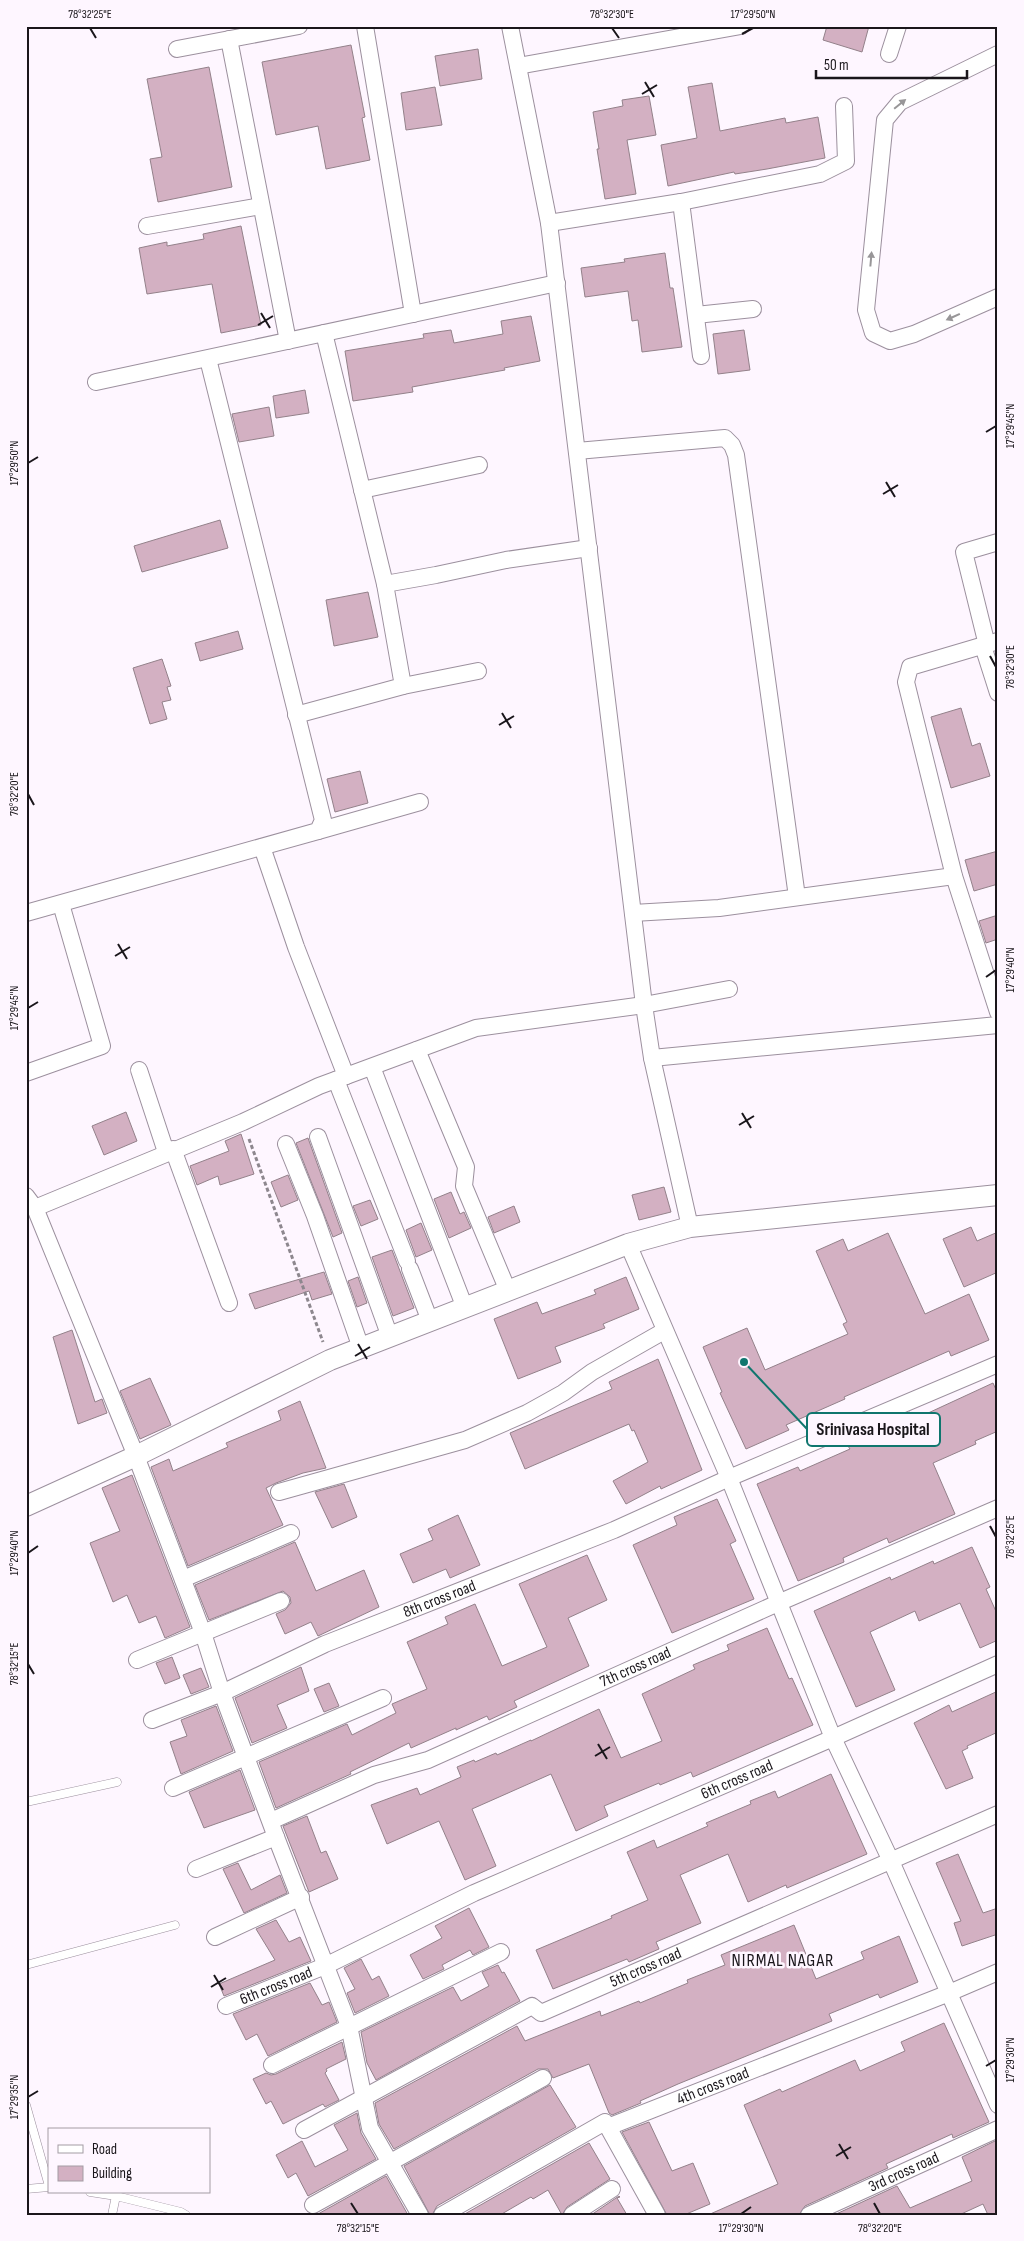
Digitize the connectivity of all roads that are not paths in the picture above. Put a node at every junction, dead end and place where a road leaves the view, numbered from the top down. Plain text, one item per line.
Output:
1 (299, 26) edge
2 (365, 26) edge
3 (510, 26) edge
4 (741, 26) edge
5 (898, 26) edge
6 (229, 39) junction
7 (177, 49) dead end
8 (889, 54) dead end
9 (998, 54) edge
10 (518, 66) junction
11 (844, 106) dead end
12 (680, 202) junction
13 (261, 206) junction
14 (549, 224) junction
15 (147, 226) dead end
16 (557, 283) junction
17 (998, 297) edge
18 (753, 309) dead end
19 (413, 314) junction
20 (696, 315) junction
21 (324, 333) junction
22 (288, 341) junction
23 (701, 356) dead end
24 (208, 359) junction
25 (96, 382) dead end
26 (576, 451) junction
27 (480, 464) dead end
28 (362, 490) junction
29 (998, 542) edge
30 (589, 548) junction
31 (385, 584) junction
32 (989, 644) edge
33 (478, 671) dead end
34 (404, 686) junction
35 (998, 693) edge
36 (296, 715) junction
37 (420, 802) dead end
38 (318, 831) junction
39 (262, 847) junction
40 (954, 876) junction
41 (797, 897) junction
42 (61, 904) junction
43 (26, 913) edge
44 (633, 913) junction
45 (729, 989) dead end
46 (644, 1005) junction
47 (998, 1012) edge
48 (998, 1026) edge
49 (417, 1050) junction
50 (652, 1058) junction
51 (372, 1066) junction
52 (139, 1070) dead end
53 (26, 1073) edge
54 (341, 1078) junction
55 (318, 1136) dead end
56 (286, 1144) dead end
57 (170, 1151) junction
58 (998, 1196) edge
59 (30, 1202) edge
60 (690, 1226) junction
61 (628, 1244) junction
62 (508, 1291) junction
63 (229, 1303) dead end
64 (465, 1308) junction
65 (430, 1322) junction
66 (664, 1331) junction
67 (390, 1337) junction
68 (361, 1348) junction
69 (998, 1364) edge
70 (136, 1456) junction
71 (729, 1478) junction
72 (279, 1492) dead end
73 (26, 1506) edge
74 (998, 1508) edge
75 (291, 1533) dead end
76 (183, 1579) junction
77 (281, 1602) dead end
78 (778, 1603) junction
79 (203, 1633) junction
80 (137, 1660) dead end
81 (998, 1664) edge
82 (222, 1693) junction
83 (383, 1698) dead end
84 (152, 1720) dead end
85 (833, 1738) junction
86 (248, 1757) junction
87 (117, 1782) dead end
88 (173, 1788) dead end
89 (26, 1802) edge
90 (998, 1814) edge
91 (271, 1821) junction
92 (276, 1837) junction
93 (891, 1861) junction
94 (196, 1870) dead end
95 (300, 1897) junction
96 (175, 1925) dead end
97 (215, 1937) dead end
98 (501, 1952) dead end
99 (26, 1965) edge
100 (324, 1966) junction
101 (998, 1972) edge
102 (949, 1993) junction
103 (226, 2006) dead end
104 (349, 2026) junction
105 (272, 2065) dead end
106 (543, 2078) dead end
107 (364, 2097) junction
108 (26, 2105) edge
109 (998, 2105) edge
110 (608, 2127) junction
111 (998, 2129) edge
112 (304, 2130) dead end
113 (391, 2162) junction
114 (48, 2182) edge
115 (48, 2186) edge
116 (26, 2189) edge
117 (612, 2189) dead end
118 (103, 2194) edge
119 (116, 2196) junction
120 (313, 2205) dead end
121 (813, 2214) edge
122 (112, 2215) edge
123 (186, 2215) edge
124 (420, 2215) edge
125 (442, 2215) edge
126 (572, 2215) edge
127 (657, 2215) edge

1 - 6 street
2 - 19 street
3 - 10 street
4 - 10 street
5 - 8 street
6 - 7 street
6 - 13 street
17 -> 9 street
10 - 14 street
11 - 12 street
12 - 14 street
12 - 20 street
13 - 15 street
13 - 22 street
14 - 16 street
16 - 19 street
16 - 26 street
18 - 20 street
19 - 21 street
20 - 23 street
21 - 22 street
21 - 28 street
22 - 24 street
24 - 25 street
24 - 36 street
26 - 30 street
26 - 41 street
27 - 28 street
28 - 31 street
29 - 32 street
30 - 31 street
30 - 44 street
31 - 34 street
32 - 35 street
32 - 40 street
33 - 34 street
34 - 36 street
36 - 38 street
37 - 38 street
38 - 39 street
39 - 42 street
39 - 54 street
40 - 41 street
40 - 47 street
41 - 44 street
42 - 43 street
42 - 53 street
44 - 46 street
45 - 46 street
46 - 49 street
46 - 50 street
48 - 50 street
49 - 51 street
49 - 62 street
50 - 60 street
51 - 54 street
51 - 64 street
52 - 57 street
54 - 57 street
54 - 65 street
55 - 67 street
56 - 68 street
57 - 59 street
57 - 63 street
58 - 60 street
59 - 70 street
60 - 61 street
61 - 62 street
61 - 66 street
62 - 64 street
64 - 65 street
65 - 67 street
66 - 71 street
66 - 72 street
67 - 68 street
68 - 70 street
69 - 71 street, 8th cross road
70 - 73 street
70 - 76 street
71 - 78 street
71 - 82 street, 8th cross road
74 - 78 street, 7th cross road
75 - 76 street
76 - 79 street
77 - 79 street
78 - 85 street
78 - 91 street, 7th cross road
79 - 80 street
79 - 82 street
81 - 85 street, 6th cross road
82 - 84 street, 8th cross road
82 - 86 street
83 - 86 street
85 - 93 street
85 - 100 street, 6th cross road
86 - 88 street
86 - 91 street
87 - 89 lane
90 - 93 street, 5th cross road
91 - 92 street
92 - 94 street
92 - 95 street
93 - 102 street
93 - 107 street, 5th cross road
95 - 97 street
95 - 100 street
96 - 99 lane
98 - 104 street
100 - 103 street, 6th cross road
100 - 104 street
101 - 102 street, 4th cross road
102 - 109 street
102 - 110 street, 4th cross road
104 - 105 street
104 - 107 street
106 - 113 street
107 - 112 street, 5th cross road
107 - 113 street
108 - 114 lane
110 - 125 street, 4th cross road
110 - 127 street
111 - 121 street, 3rd cross road
113 - 120 street
113 - 124 street
115 - 116 lane
117 - 126 street
118 - 119 lane
119 - 122 lane
119 - 123 lane

